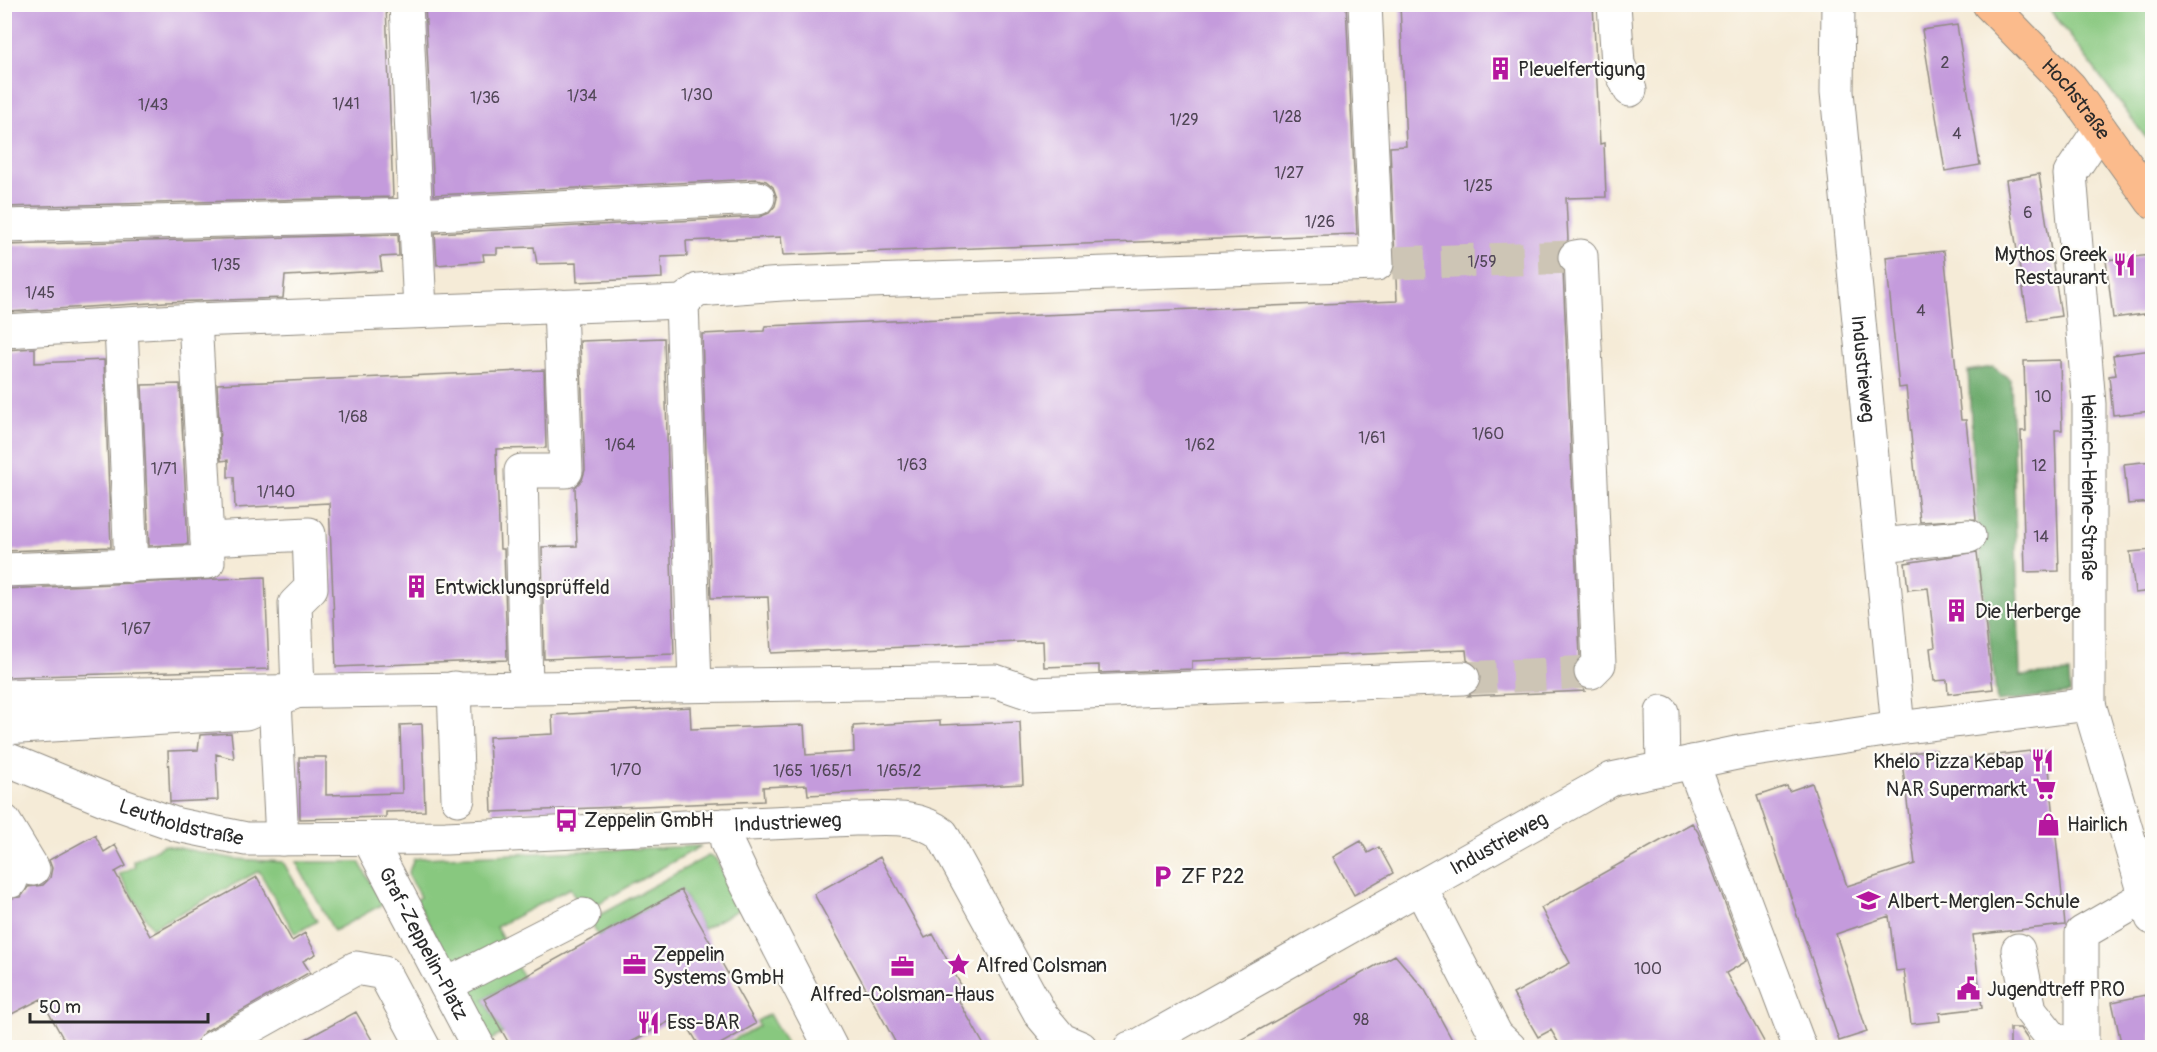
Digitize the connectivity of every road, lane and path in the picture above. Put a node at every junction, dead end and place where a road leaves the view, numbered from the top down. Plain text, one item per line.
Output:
1 (406, 4) edge
2 (1365, 4) edge
3 (1614, 4) edge
4 (1989, 4) edge
5 (1839, 7) edge
6 (1630, 90) dead end
7 (2100, 129) junction
8 (758, 198) dead end
9 (2152, 201) edge
10 (415, 215) junction
11 (4, 226) edge
12 (1575, 257) dead end
13 (682, 302) junction
14 (560, 306) junction
15 (420, 311) junction
16 (195, 320) junction
17 (121, 325) junction
18 (4, 331) edge
19 (1969, 536) dead end
20 (207, 538) junction
21 (1881, 545) junction
22 (131, 566) junction
23 (4, 570) edge
24 (1591, 672) dead end
25 (1463, 678) tunnel mouth
26 (695, 685) junction
27 (526, 687) junction
28 (454, 688) junction
29 (4, 696) edge
30 (286, 696) junction
31 (2089, 704) junction
32 (1662, 712) dead end
33 (4, 728) edge
34 (1898, 728) junction
35 (7, 764) edge
36 (1678, 765) junction
37 (458, 798) dead end
38 (4, 821) edge
39 (724, 825) junction
40 (282, 839) junction
41 (369, 839) junction
42 (16, 873) edge
43 (1420, 887) junction
44 (2149, 907) edge
45 (583, 915) dead end
46 (2018, 950) dead end
47 (446, 985) junction
48 (1064, 1046) edge
49 (213, 1047) edge
50 (424, 1047) edge
51 (479, 1047) edge
52 (831, 1047) edge
53 (1130, 1047) edge
54 (1510, 1047) edge
55 (1800, 1047) edge
56 (2082, 1047) edge

1 - 10 street
2 - 13 street
3 - 6 street
4 - 7 main road, Hochstraße
5 - 21 street, Industrieweg
7 - 9 main road, Hochstraße
7 - 31 street, Heinrich-Heine-Straße
8 - 10 street
10 - 11 street
10 - 15 street
12 - 24 street
13 - 14 street
13 - 26 street
14 - 15 street
14 - 27 street
15 - 16 street
16 - 17 street
16 - 20 street
17 - 18 street
17 - 22 street
19 - 21 street
20 - 22 street
20 - 30 street
21 - 34 street, Industrieweg
22 - 23 street
25 - 26 street
26 - 27 street
27 - 28 street
28 - 30 street
28 - 37 street
29 - 30 street
30 - 33 street
30 - 40 street
31 - 34 street, Industrieweg
31 - 44 street, Heinrich-Heine-Straße
32 - 36 street
34 - 36 street, Industrieweg
35 - 40 street, Leutholdstraße
36 - 43 street, Industrieweg
36 - 55 street
38 - 42 street
39 - 41 street, Industrieweg
39 - 48 street, Industrieweg
39 - 52 street
40 - 41 street, Leutholdstraße
41 - 47 street, Graf-Zeppelin-Platz
43 - 53 street, Industrieweg
43 - 54 street
44 - 56 street
45 - 47 street
46 - 56 street
47 - 51 street, Graf-Zeppelin-Platz
49 - 50 street

